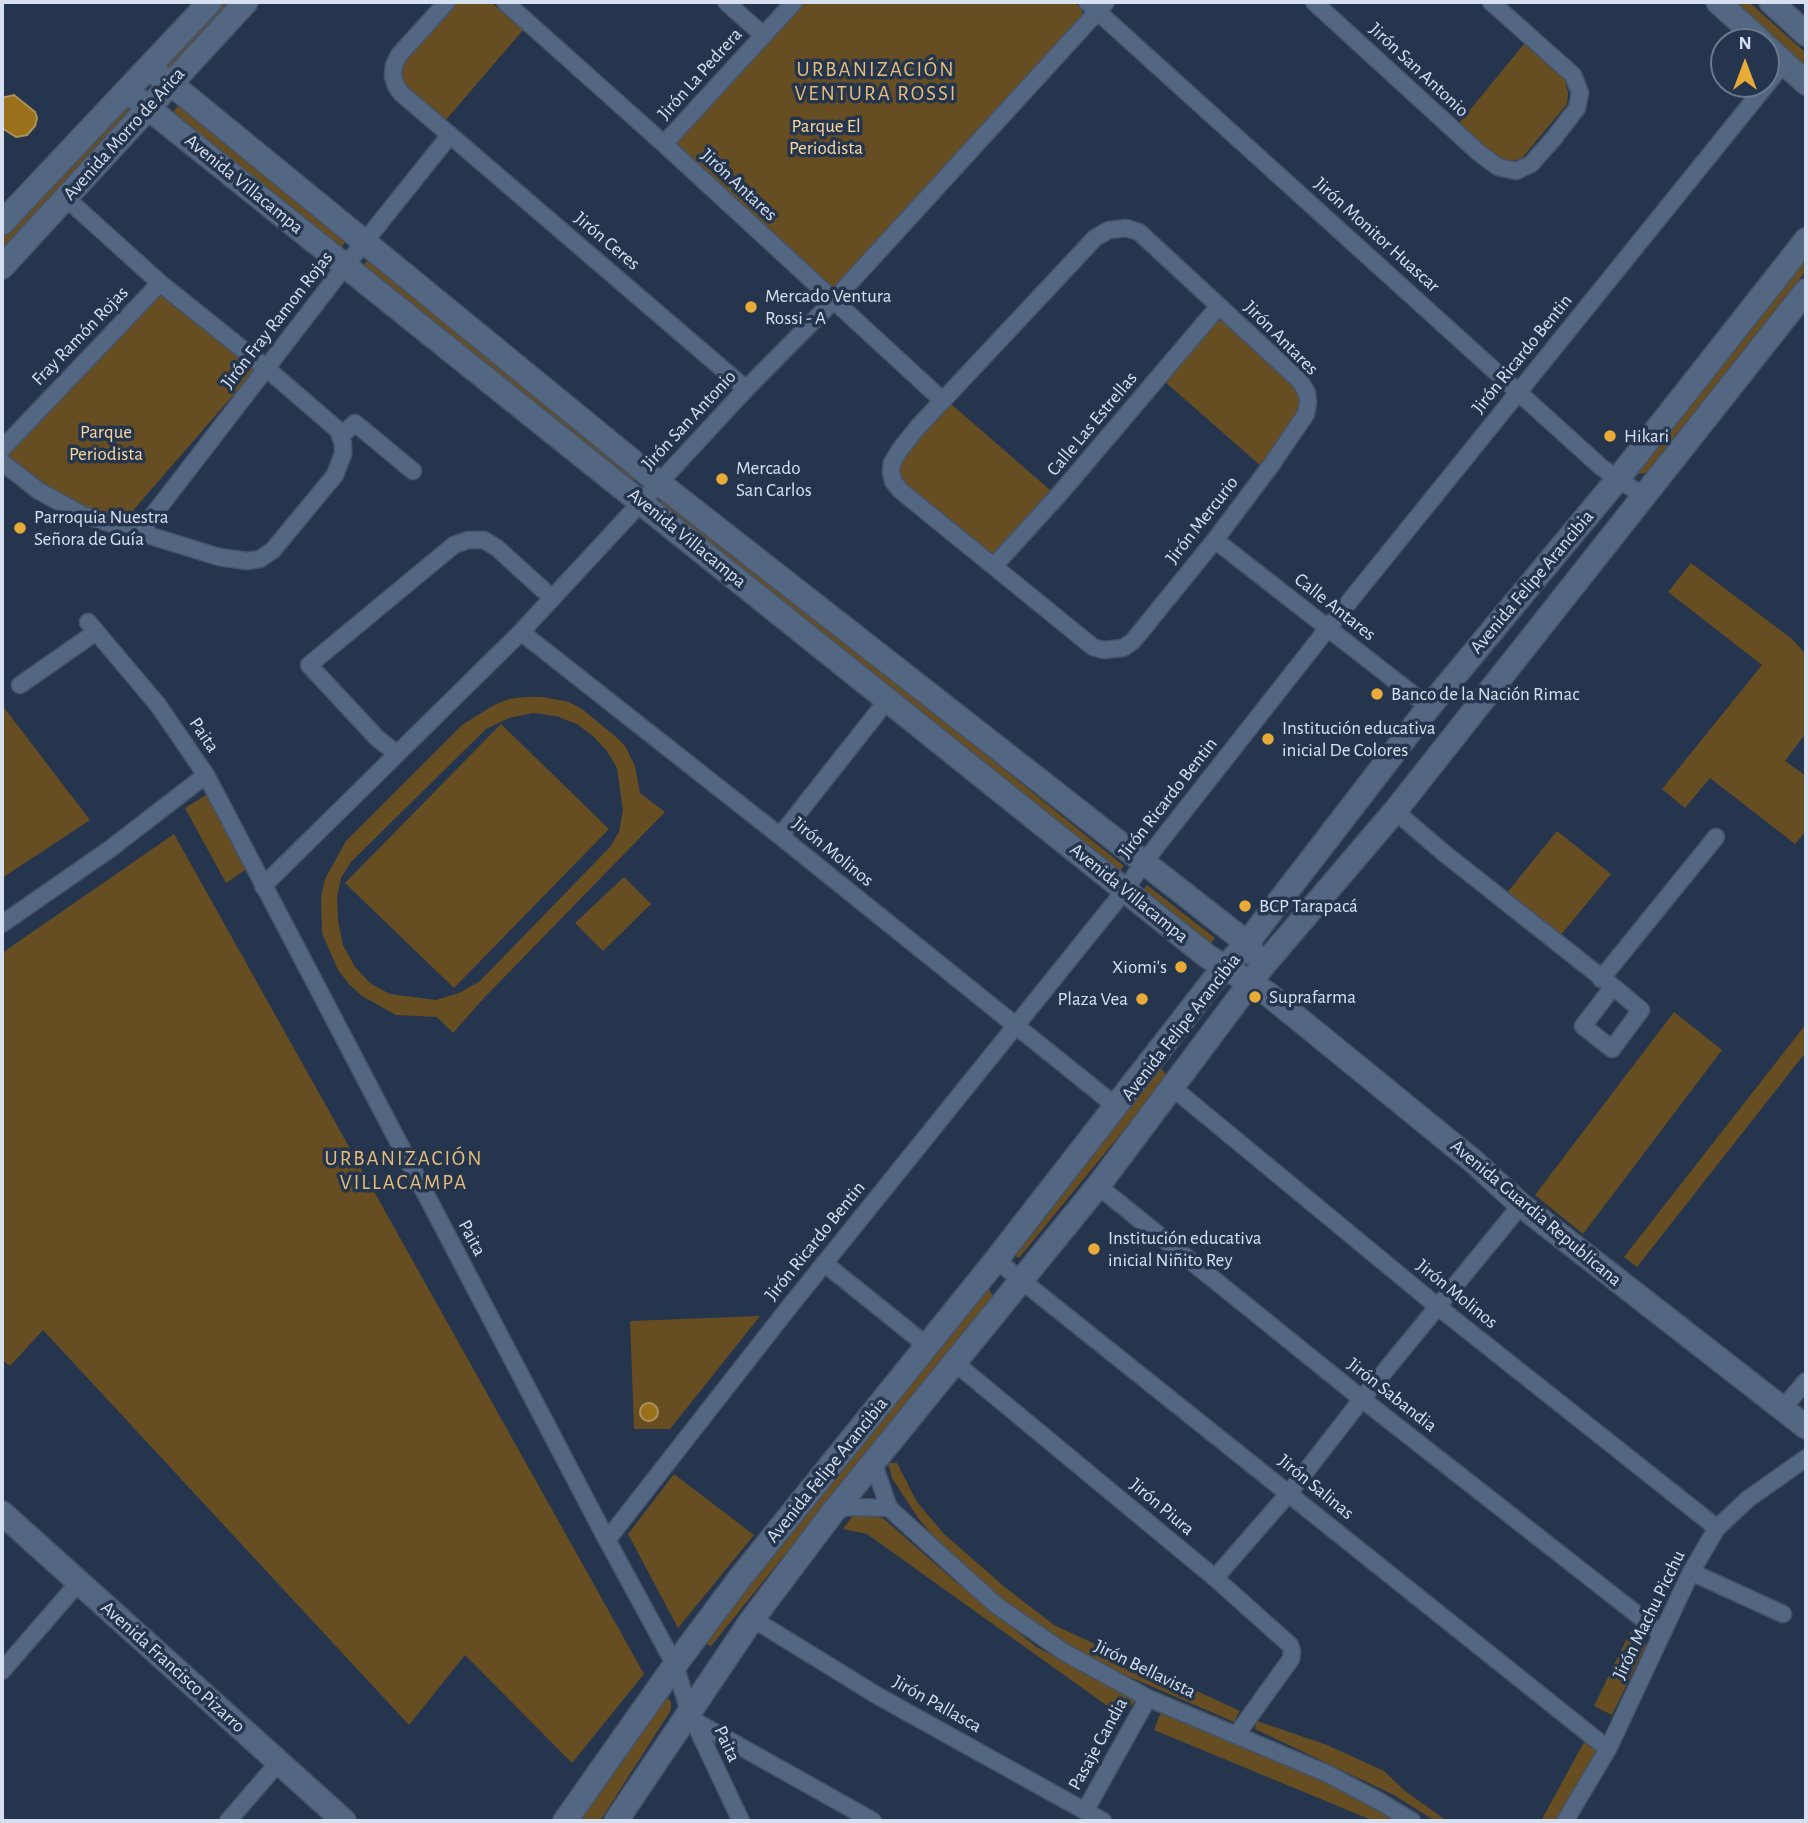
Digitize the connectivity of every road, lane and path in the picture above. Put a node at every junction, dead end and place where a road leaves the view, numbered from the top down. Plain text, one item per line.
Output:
1 (210, 2) edge
2 (246, 2) edge
3 (447, 2) edge
4 (505, 2) edge
5 (726, 2) edge
6 (794, 2) edge
7 (1314, 2) edge
8 (1491, 2) edge
9 (1718, 2) edge
10 (1771, 2) edge
11 (1096, 5) edge
12 (1747, 28) edge
13 (1806, 34) edge
14 (764, 36) junction
15 (1780, 59) edge
16 (1784, 63) junction
17 (148, 68) junction
18 (170, 83) junction
19 (1806, 83) edge
20 (127, 91) junction
21 (149, 107) junction
22 (445, 131) junction
23 (664, 144) junction
24 (66, 198) junction
25 (2, 223) edge
26 (1806, 240) edge
27 (364, 243) junction
28 (345, 265) junction
29 (2, 267) edge
30 (160, 283) junction
31 (1806, 291) edge
32 (834, 300) junction
33 (1219, 306) junction
34 (266, 368) junction
35 (746, 389) junction
36 (1519, 391) junction
37 (942, 400) junction
38 (1308, 402) joint
39 (341, 436) junction
40 (2, 449) edge
41 (2, 462) edge
42 (413, 471) dead end
43 (1617, 480) junction
44 (659, 483) junction
45 (1643, 496) junction
46 (642, 502) junction
47 (139, 532) junction
48 (1215, 540) junction
49 (994, 566) junction
50 (551, 597) junction
51 (1328, 628) junction
52 (521, 632) junction
53 (1114, 650) joint
54 (20, 685) dead end
55 (888, 698) junction
56 (1429, 707) junction
57 (396, 753) junction
58 (206, 775) junction
59 (1395, 811) junction
60 (780, 836) junction
61 (1716, 837) dead end
62 (1144, 862) junction
63 (263, 886) junction
64 (1125, 890) junction
65 (2, 923) edge
66 (1247, 943) junction
67 (1224, 968) junction
68 (1260, 981) junction
69 (1015, 1025) junction
70 (1173, 1088) junction
71 (1116, 1107) junction
72 (1098, 1186) junction
73 (1521, 1205) junction
74 (996, 1260) junction
75 (824, 1263) junction
76 (1022, 1280) junction
77 (1437, 1306) junction
78 (926, 1345) junction
79 (954, 1362) junction
80 (1806, 1381) edge
81 (1362, 1399) junction
82 (1783, 1408) junction
83 (1806, 1427) edge
84 (1806, 1458) edge
85 (873, 1462) junction
86 (1289, 1493) junction
87 (889, 1508) junction
88 (833, 1512) junction
89 (2, 1513) edge
90 (1717, 1528) junction
91 (607, 1540) junction
92 (1691, 1572) junction
93 (1215, 1577) junction
94 (79, 1582) junction
95 (1783, 1614) dead end
96 (753, 1619) junction
97 (1662, 1634) junction
98 (675, 1665) junction
99 (2, 1671) edge
100 (1147, 1698) junction
101 (691, 1715) junction
102 (1237, 1734) junction
103 (1608, 1749) junction
104 (278, 1763) junction
105 (1085, 1811) junction
106 (228, 1821) edge
107 (344, 1821) edge
108 (565, 1821) edge
109 (616, 1821) edge
110 (741, 1821) edge
111 (873, 1821) edge
112 (1103, 1821) edge
113 (1412, 1821) edge
114 (1565, 1821) edge

1 - 17 main road, Avenida Morro de Arica
2 - 18 main road, Avenida Morro de Arica
3 - 22 street
4 - 23 street, Jirón Antares
5 - 14 street
6 - 14 street, Jirón La Pedrera
7 - 8 street, Jirón San Antonio
9 - 12 main road
10 - 13 main road
11 - 32 street, Jirón San Antonio
11 - 36 street, Jirón Monitor Huascar
14 - 23 street, Jirón La Pedrera
15 - 16 main road
16 - 19 main road
16 - 36 street, Jirón Ricardo Bentin
17 - 18 main road, Avenida Villacampa
17 - 20 main road, Avenida Morro de Arica
18 - 21 main road, Avenida Morro de Arica
18 - 27 main road, Avenida Villacampa
20 - 21 main road, Avenida Villacampa
20 - 25 main road, Avenida Morro de Arica
21 - 24 main road, Avenida Morro de Arica
21 - 28 main road, Avenida Villacampa
22 - 27 street, Jirón Fray Ramon Rojas
22 - 35 street, Jirón Ceres
23 - 32 street, Jirón Antares
24 - 29 main road, Avenida Morro de Arica
24 - 30 street, Fray Ramón Rojas
26 - 43 main road, Avenida Felipe Arancibia
27 - 28 street, Jirón Fray Ramon Rojas
27 - 44 main road, Avenida Villacampa
28 - 34 street, Jirón Fray Ramon Rojas
28 - 46 main road, Avenida Villacampa
30 - 34 street, Fray Ramón Rojas
30 - 40 street, Fray Ramón Rojas
31 - 45 main road, Avenida Felipe Arancibia
32 - 35 street, Jirón San Antonio
32 - 37 street, Jirón Antares
33 - 37 street, Jirón Antares
33 - 38 street, Jirón Antares
33 - 49 street, Calle Las Estrellas
34 - 39 street, Fray Ramón Rojas
34 - 47 street, Jirón Fray Ramon Rojas
35 - 44 street, Jirón San Antonio
36 - 43 street, Jirón Monitor Huascar
36 - 51 street, Jirón Ricardo Bentin
37 - 49 street, Jirón Antares
38 - 48 street, Jirón Mercurio
39 - 42 street
39 - 47 street
41 - 47 street
43 - 45 street, Jirón Monitor Huascar
43 - 56 main road, Avenida Felipe Arancibia
44 - 46 street, Jirón San Antonio
44 - 62 main road, Avenida Villacampa
45 - 59 main road, Avenida Felipe Arancibia
46 - 50 street, Jirón San Antonio
46 - 55 main road, Avenida Villacampa
48 - 51 street, Calle Antares
48 - 53 street, Jirón Mercurio
49 - 53 street, Jirón Antares
50 - 52 street, Jirón San Antonio
50 - 57 street
51 - 56 street, Calle Antares
51 - 62 street, Jirón Ricardo Bentin
52 - 57 street, Jirón San Antonio
52 - 60 street, Jirón Molinos
54 - 58 street, Paita
55 - 60 street
55 - 64 main road, Avenida Villacampa
56 - 66 main road, Avenida Felipe Arancibia
57 - 63 street, Jirón San Antonio
58 - 63 street, Paita
58 - 65 street
59 - 61 street
59 - 68 main road, Avenida Felipe Arancibia
60 - 69 street, Jirón Molinos
62 - 64 street, Jirón Ricardo Bentin
62 - 66 main road, Avenida Villacampa
63 - 91 street, Paita
64 - 67 main road, Avenida Villacampa
64 - 69 street, Jirón Ricardo Bentin
66 - 67 main road, Avenida Felipe Arancibia
66 - 68 main road, Avenida Villacampa
67 - 68 main road, Avenida Villacampa
67 - 71 main road, Avenida Felipe Arancibia
68 - 70 main road, Avenida Felipe Arancibia
68 - 73 main road, Avenida Guardia Republicana
69 - 71 street, Jirón Molinos
69 - 75 street, Jirón Ricardo Bentin
70 - 72 main road, Avenida Felipe Arancibia
70 - 77 street, Jirón Molinos
71 - 74 main road, Avenida Felipe Arancibia
72 - 76 main road, Avenida Felipe Arancibia
72 - 81 street, Jirón Sabandia
73 - 77 street
73 - 82 main road, Avenida Guardia Republicana
74 - 76 street, Jirón Salinas
74 - 78 main road, Avenida Felipe Arancibia
75 - 78 street
75 - 91 street, Jirón Ricardo Bentin
76 - 79 main road, Avenida Felipe Arancibia
76 - 86 street, Jirón Salinas
77 - 81 street
77 - 90 street, Jirón Molinos
78 - 98 main road, Avenida Felipe Arancibia
79 - 85 main road, Avenida Felipe Arancibia
79 - 93 street, Jirón Piura
80 - 82 street
81 - 86 street
81 - 97 street, Jirón Sabandia
82 - 83 main road, Avenida Guardia Republicana
84 - 90 street, Jirón Machu Picchu
85 - 87 street, Jirón Bellavista
85 - 88 main road, Avenida Felipe Arancibia
86 - 93 street
86 - 103 street, Jirón Salinas
87 - 88 street
87 - 100 street, Jirón Bellavista
88 - 96 main road, Avenida Felipe Arancibia
89 - 94 main road, Avenida Francisco Pizarro
90 - 92 street, Jirón Machu Picchu
91 - 98 street, Paita
92 - 95 street
92 - 97 street, Jirón Machu Picchu
93 - 102 street, Jirón Piura
94 - 99 street
94 - 104 main road, Avenida Francisco Pizarro
96 - 101 main road, Avenida Felipe Arancibia
96 - 105 street, Jirón Pallasca
97 - 103 street, Jirón Machu Picchu
98 - 101 street, Paita
98 - 108 main road, Avenida Felipe Arancibia
100 - 102 street, Jirón Bellavista
100 - 105 street, Pasaje Candia
101 - 109 main road, Avenida Felipe Arancibia
101 - 110 street, Paita
101 - 111 street
102 - 113 street, Jirón Bellavista
103 - 114 street, Jirón Machu Picchu
104 - 106 street
104 - 107 main road, Avenida Francisco Pizarro
105 - 112 street, Jirón Pallasca

